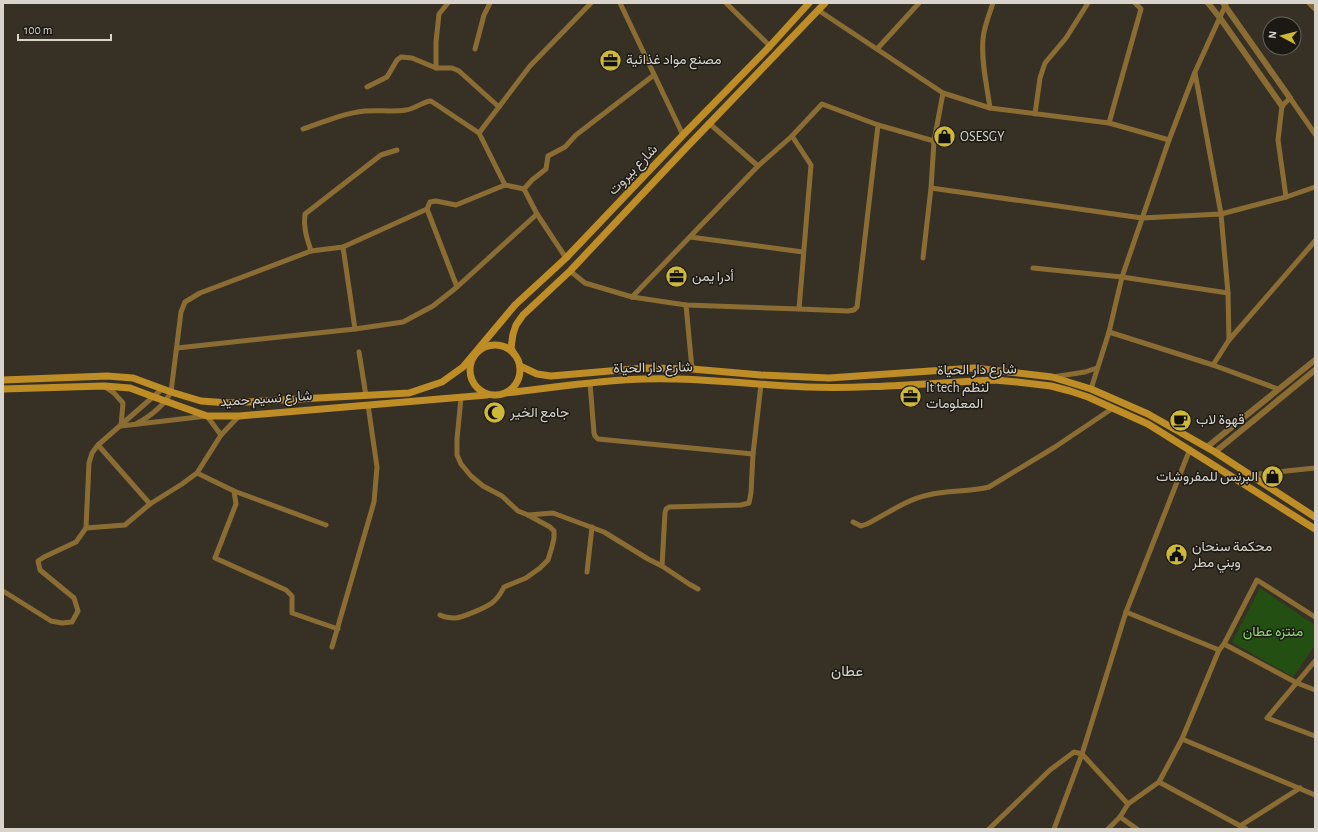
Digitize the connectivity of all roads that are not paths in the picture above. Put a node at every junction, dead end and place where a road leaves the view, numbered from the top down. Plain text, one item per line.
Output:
1 (448, 3) edge
2 (490, 3) edge
3 (591, 3) edge
4 (620, 3) edge
5 (726, 3) edge
6 (809, 3) edge
7 (825, 3) edge
8 (918, 3) edge
9 (993, 3) edge
10 (1088, 3) edge
11 (1135, 3) edge
12 (1208, 3) edge
13 (1310, 3) edge
14 (1225, 4) edge
15 (1315, 9) edge
16 (818, 10) junction
17 (1220, 18) junction
18 (770, 46) junction
19 (475, 49) dead end
20 (877, 49) junction
21 (436, 68) junction
22 (1195, 72) junction
23 (654, 75) junction
24 (367, 87) dead end
25 (943, 93) junction
26 (1290, 98) junction
27 (1282, 106) junction
28 (499, 107) junction
29 (990, 108) junction
30 (1035, 114) junction
31 (1109, 123) junction
32 (710, 124) junction
33 (878, 125) junction
34 (303, 129) dead end
35 (479, 133) junction
36 (1315, 134) edge
37 (683, 135) junction
38 (792, 136) junction
39 (1169, 140) junction
40 (934, 141) junction
41 (676, 144) junction
42 (397, 150) dead end
43 (683, 151) junction
44 (758, 166) junction
45 (505, 185) junction
46 (1315, 187) edge
47 (524, 188) junction
48 (931, 188) junction
49 (1286, 197) junction
50 (427, 209) junction
51 (537, 214) junction
52 (1221, 214) junction
53 (1142, 218) junction
54 (690, 237) junction
55 (1315, 241) edge
56 (343, 247) junction
57 (311, 251) junction
58 (803, 252) junction
59 (566, 258) junction
60 (923, 258) dead end
61 (1033, 268) dead end
62 (570, 271) junction
63 (1122, 277) junction
64 (457, 287) junction
65 (1228, 293) junction
66 (632, 297) junction
67 (686, 305) junction
68 (799, 308) junction
69 (355, 329) junction
70 (1109, 332) junction
71 (1229, 340) junction
72 (177, 348) junction
73 (359, 352) dead end
74 (475, 354) junction
75 (514, 354) junction
76 (1315, 360) edge
77 (1213, 365) junction
78 (520, 366) junction
79 (1097, 368) junction
80 (692, 369) junction
81 (1315, 370) edge
82 (1052, 377) junction
83 (693, 379) junction
84 (3, 380) edge
85 (590, 383) junction
86 (761, 384) junction
87 (104, 386) junction
88 (3, 389) edge
89 (162, 389) junction
90 (1091, 389) junction
91 (1278, 390) junction
92 (171, 392) junction
93 (506, 393) junction
94 (487, 395) junction
95 (366, 396) junction
96 (154, 398) junction
97 (461, 398) junction
98 (166, 402) junction
99 (368, 405) junction
100 (1113, 408) junction
101 (207, 416) junction
102 (239, 416) junction
103 (136, 424) junction
104 (121, 426) junction
105 (1171, 427) junction
106 (221, 435) junction
107 (1166, 435) junction
108 (98, 446) junction
109 (1207, 447) junction
110 (1190, 449) junction
111 (1215, 452) junction
112 (753, 454) junction
113 (1315, 468) edge
114 (196, 473) junction
115 (1249, 475) junction
116 (234, 491) junction
117 (150, 504) junction
118 (528, 515) junction
119 (1315, 517) edge
120 (853, 522) dead end
121 (326, 526) dead end
122 (592, 527) junction
123 (86, 528) junction
124 (1315, 529) edge
125 (662, 566) junction
126 (587, 572) dead end
127 (698, 589) dead end
128 (3, 591) edge
129 (1126, 612) junction
130 (440, 615) dead end
131 (1315, 617) edge
132 (338, 629) junction
133 (1224, 644) junction
134 (332, 647) dead end
135 (1219, 650) junction
136 (1315, 661) edge
137 (1297, 683) junction
138 (1315, 690) edge
139 (1315, 736) edge
140 (1182, 739) junction
141 (1082, 754) junction
142 (1159, 782) junction
143 (1300, 788) junction
144 (1315, 795) edge
145 (1128, 804) junction
146 (1120, 817) junction
147 (1240, 826) junction
148 (988, 829) edge
149 (1054, 829) edge
150 (1108, 829) edge
151 (1137, 829) edge
152 (1246, 829) edge

1 - 21 street
2 - 19 street
3 - 28 street
4 - 23 street
5 - 18 street
6 - 18 main road, شارع بيروت
7 - 16 main road, شارع بيروت
8 - 20 street
9 - 29 street
10 - 30 street
11 - 31 street
12 - 17 street
13 - 15 street
14 - 17 street
14 - 26 street
16 - 20 street
16 - 32 main road, شارع بيروت
17 - 22 street
17 - 27 street
18 - 37 main road, شارع بيروت
20 - 25 street
21 - 24 street
21 - 28 street
22 - 39 street
22 - 52 street
23 - 37 street
23 - 47 street
25 - 29 street
25 - 40 street
26 - 27 street
26 - 36 street
27 - 49 street
28 - 35 street
29 - 30 street
30 - 31 street
31 - 39 street
32 - 43 main road, شارع بيروت
32 - 44 street
33 - 38 street
33 - 40 street
33 - 68 street
34 - 35 street
35 - 45 street
37 - 41 main road, شارع بيروت
38 - 44 street
38 - 58 street
39 - 53 street
40 - 48 street
41 - 43 main road
41 - 59 main road, شارع بيروت
42 - 57 street
43 - 62 main road, شارع بيروت
44 - 54 street
45 - 47 street
45 - 50 street
46 - 49 street
47 - 51 street
48 - 53 street
48 - 60 street
49 - 52 street
50 - 56 street
50 - 64 street
51 - 59 street
51 - 64 street
52 - 53 street
52 - 65 street
53 - 63 street
54 - 58 street
54 - 66 street
55 - 71 street
56 - 57 street
56 - 69 street
57 - 72 street
58 - 68 street
59 - 74 main road, شارع بيروت
61 - 63 street
62 - 66 street
62 - 75 main road, شارع بيروت
63 - 65 street
63 - 70 street
64 - 69 street
65 - 71 street
66 - 67 street
67 - 68 street
67 - 80 street
69 - 72 street
70 - 77 street
70 - 79 street
71 - 77 street
72 - 92 street
73 - 95 street
74 - 75 main road
74 - 94 main road
74 - 95 main road, شارع نسيم حميد
75 - 78 main road
76 - 91 street
77 - 91 street
78 - 80 main road, شارع دار الحياة
78 - 93 main road
79 - 82 street
79 - 90 street
80 - 82 main road, شارع دار الحياة
80 - 83 main road
81 - 111 street
82 - 90 main road, شارع دار الحياة
83 - 85 main road, شارع دار الحياة
83 - 86 main road, شارع دار الحياة
84 - 89 main road, شارع نسيم حميد
85 - 93 main road, شارع دار الحياة
85 - 112 street
86 - 100 main road, شارع دار الحياة
86 - 112 street
87 - 88 main road, شارع نسيم حميد
87 - 96 main road, شارع نسيم حميد
87 - 104 street
89 - 92 main road, شارع نسيم حميد
89 - 96 street
90 - 105 main road, شارع دار الحياة
91 - 109 street
92 - 95 main road, شارع نسيم حميد
92 - 98 street
93 - 94 main road
94 - 97 main road, شارع نسيم حميد
96 - 98 main road, شارع نسيم حميد
96 - 104 street
97 - 99 main road, شارع نسيم حميد
97 - 118 street
98 - 101 main road, شارع نسيم حميد
98 - 103 street
99 - 102 main road, شارع نسيم حميد
99 - 132 street
100 - 107 main road, شارع دار الحياة
100 - 120 street
101 - 102 main road, شارع نسيم حميد
101 - 103 street
101 - 106 street
102 - 106 street
103 - 104 street
104 - 108 street
105 - 107 main road
105 - 109 main road, شارع دار الحياة
106 - 114 street
107 - 110 main road, شارع دار الحياة
108 - 117 street
108 - 123 street
109 - 111 main road, شارع دار الحياة
110 - 124 main road, شارع دار الحياة
110 - 129 street
111 - 115 main road, شارع دار الحياة
112 - 125 street
113 - 115 street
114 - 116 street
114 - 117 street
115 - 119 main road, شارع دار الحياة
116 - 121 street
116 - 132 street
117 - 123 street
118 - 122 street
118 - 130 street
122 - 125 street
122 - 126 street
123 - 128 street
125 - 127 street
129 - 135 street
129 - 141 street
131 - 133 street
132 - 134 street
133 - 135 street
133 - 137 street
135 - 140 street
136 - 137 street
137 - 138 street
137 - 139 street
140 - 142 street
140 - 143 street
141 - 145 street
141 - 148 street
141 - 149 street
142 - 145 street
142 - 147 street
143 - 144 street
143 - 147 street
145 - 146 street
146 - 150 street
146 - 151 street
147 - 152 street

